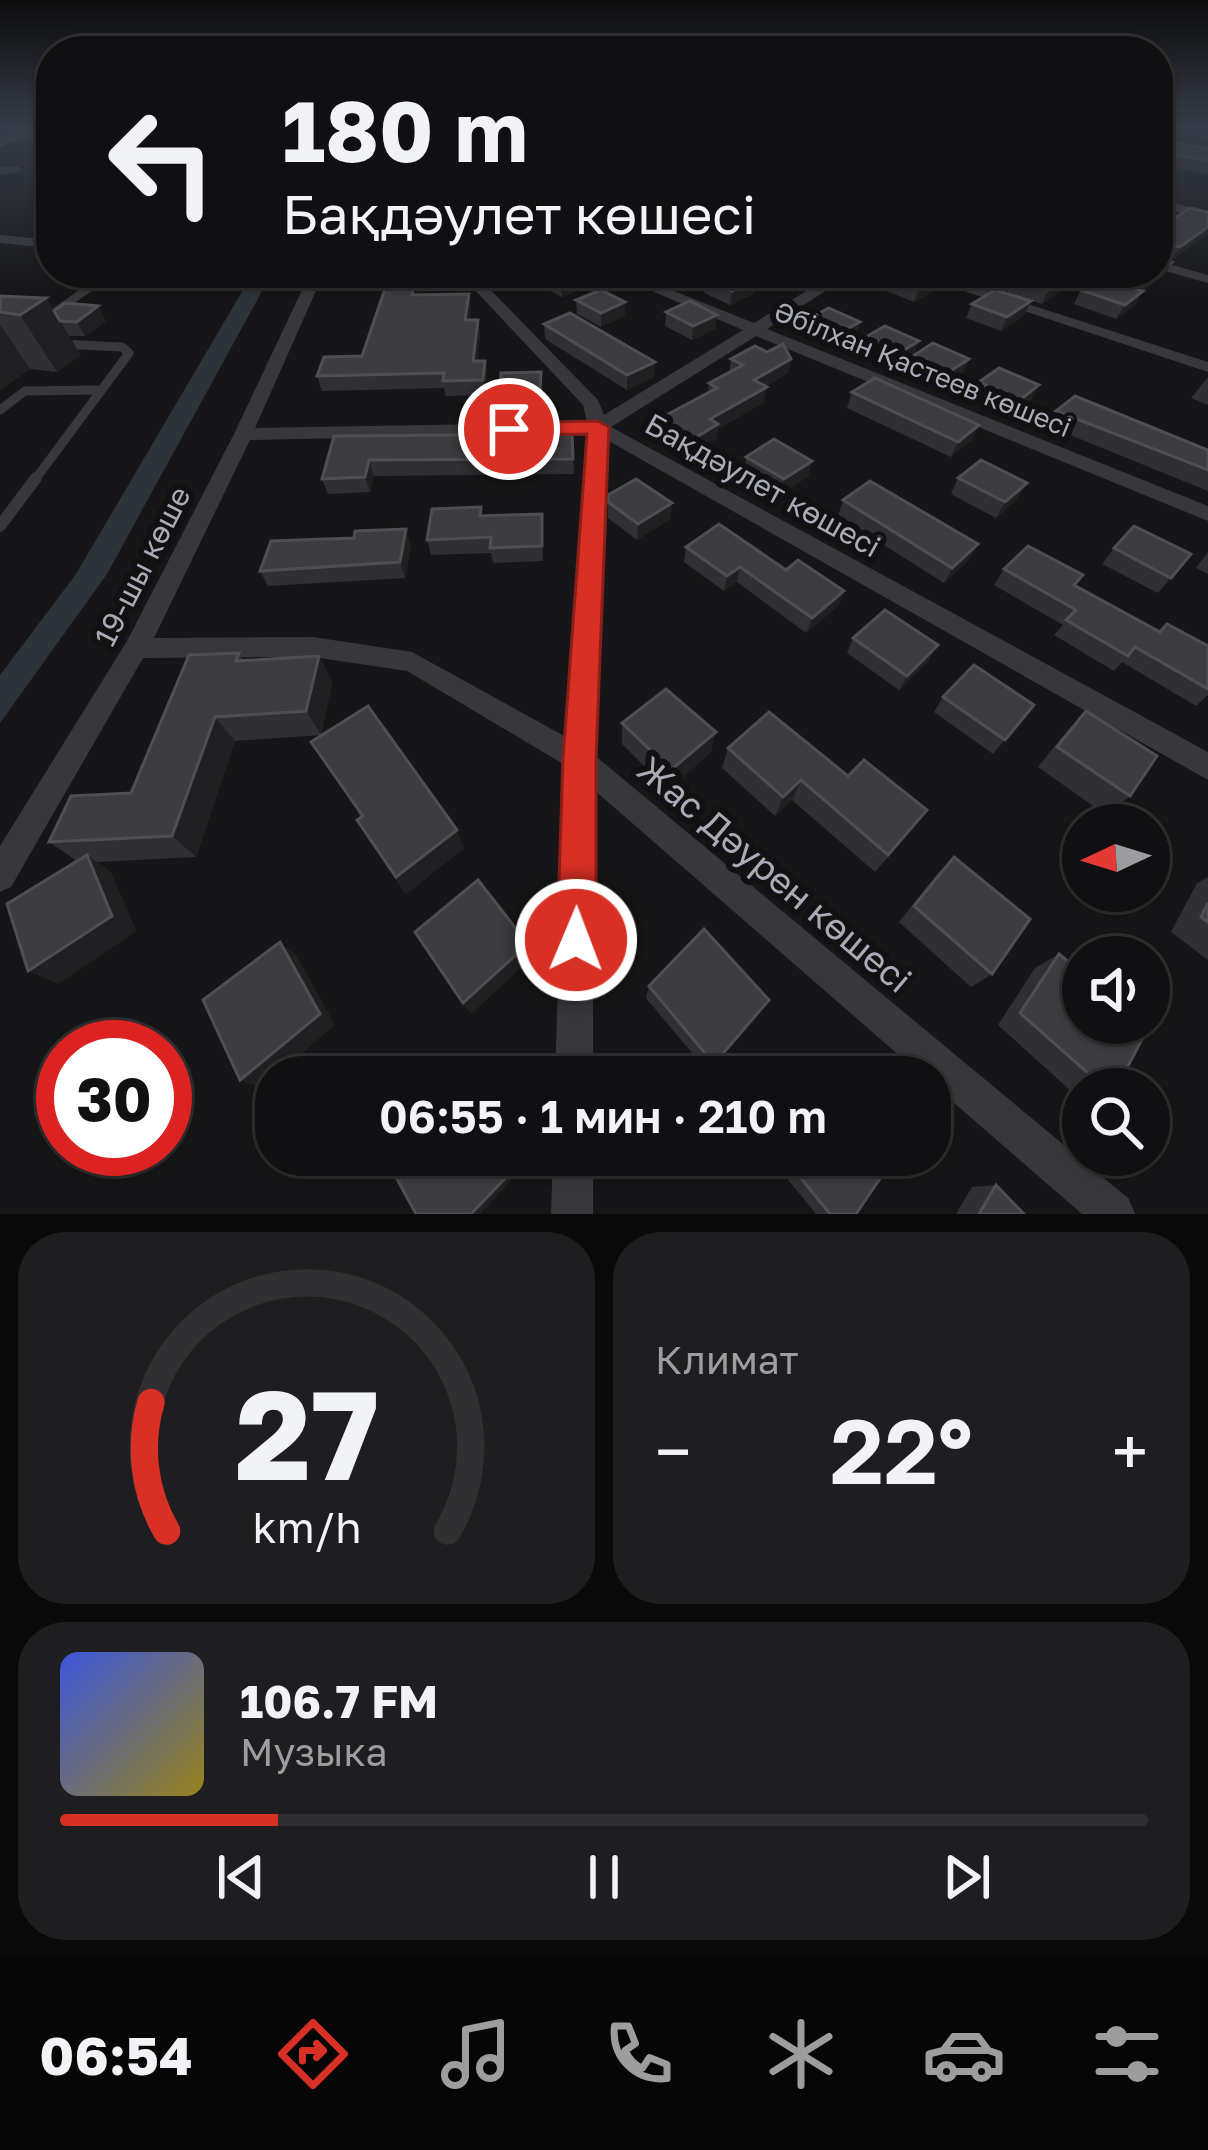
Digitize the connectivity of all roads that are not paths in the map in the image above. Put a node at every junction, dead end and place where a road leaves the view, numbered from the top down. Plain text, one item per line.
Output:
1 (1173, 207) edge
2 (1208, 216) edge
3 (0, 239) edge
4 (36, 243) edge
5 (1173, 270) edge
6 (1208, 280) edge
7 (89, 288) edge
8 (309, 288) edge
9 (480, 288) edge
10 (653, 288) edge
11 (821, 288) edge
12 (963, 288) edge
13 (42, 320) edge
14 (753, 329) junction
15 (54, 344) dead end
16 (1208, 367) edge
17 (101, 390) junction
18 (0, 410) edge
19 (598, 427) junction
20 (243, 434) junction
21 (1208, 514) edge
22 (0, 526) edge
23 (136, 648) junction
24 (579, 759) junction
25 (1208, 767) edge
26 (0, 876) edge
27 (574, 1056) edge
28 (572, 1176) edge
29 (572, 1214) edge
30 (1114, 1214) edge

1 - 2 street
3 - 4 lane
5 - 6 street
7 - 13 lane
8 - 20 street, 19-шы көше
9 - 19 street
10 - 14 street, Әбілхан Қастеев көшесi
11 - 14 street
12 - 16 street
14 - 19 street
14 - 21 street, Әбілхан Қастеев көшесi
15 - 17 lane
17 - 18 lane
17 - 22 lane
19 - 20 street, Бақдәулет көшесi
19 - 24 street
19 - 25 street, Бақдәулет көшесi
20 - 23 street, 19-шы көше
23 - 24 street, Жас Дәурен көшесі
23 - 26 street, 19-шы көше
24 - 27 street
24 - 30 street, Жас Дәурен көшесі
28 - 29 street

